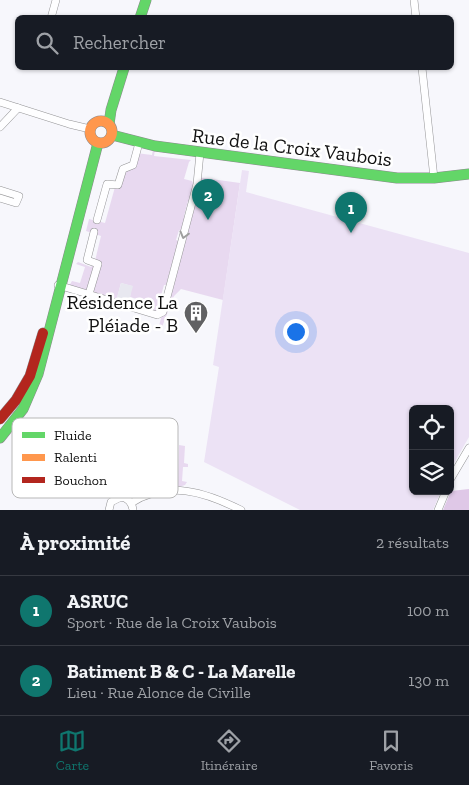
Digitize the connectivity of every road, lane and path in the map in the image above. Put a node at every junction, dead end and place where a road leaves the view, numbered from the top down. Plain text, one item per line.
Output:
1 (56, 0) edge
2 (146, 0) edge
3 (414, 0) edge
4 (52, 15) edge
5 (141, 15) edge
6 (416, 15) edge
7 (123, 70) edge
8 (422, 70) edge
9 (0, 102) edge
10 (18, 108) junction
11 (106, 123) junction
12 (0, 127) edge
13 (90, 129) junction
14 (112, 135) junction
15 (98, 143) junction
16 (139, 143) junction
17 (200, 152) junction
18 (469, 174) edge
19 (434, 178) junction
20 (0, 190) edge
21 (0, 198) edge
22 (98, 220) dead end
23 (94, 232) dead end
24 (61, 286) junction
25 (89, 294) junction
26 (15, 418) edge
27 (0, 419) edge
28 (12, 422) edge
29 (0, 438) edge
30 (469, 448) edge
31 (454, 473) edge
32 (178, 491) edge
33 (444, 495) edge
34 (146, 498) edge
35 (132, 506) edge
36 (109, 510) edge
37 (241, 510) edge
38 (438, 510) edge

1 - 4 street
2 - 5 street
3 - 6 street
7 - 11 street
8 - 19 street
9 - 10 street
10 - 12 street
10 - 13 street
11 - 13 street
11 - 14 street
13 - 15 street
14 - 15 street
14 - 16 street, Rue de la Croix Vaubois
15 - 24 street
16 - 17 street, Rue de la Croix Vaubois
16 - 22 street
17 - 19 street, Rue de la Croix Vaubois
17 -> 25 street
18 - 19 street, Rue de la Croix Vaubois
20 - 21 street
23 - 25 street
24 - 25 street
24 - 26 street
24 - 27 street
28 - 29 street
30 - 31 street
32 - 37 street
33 - 38 street
34 - 35 street
35 - 36 street

